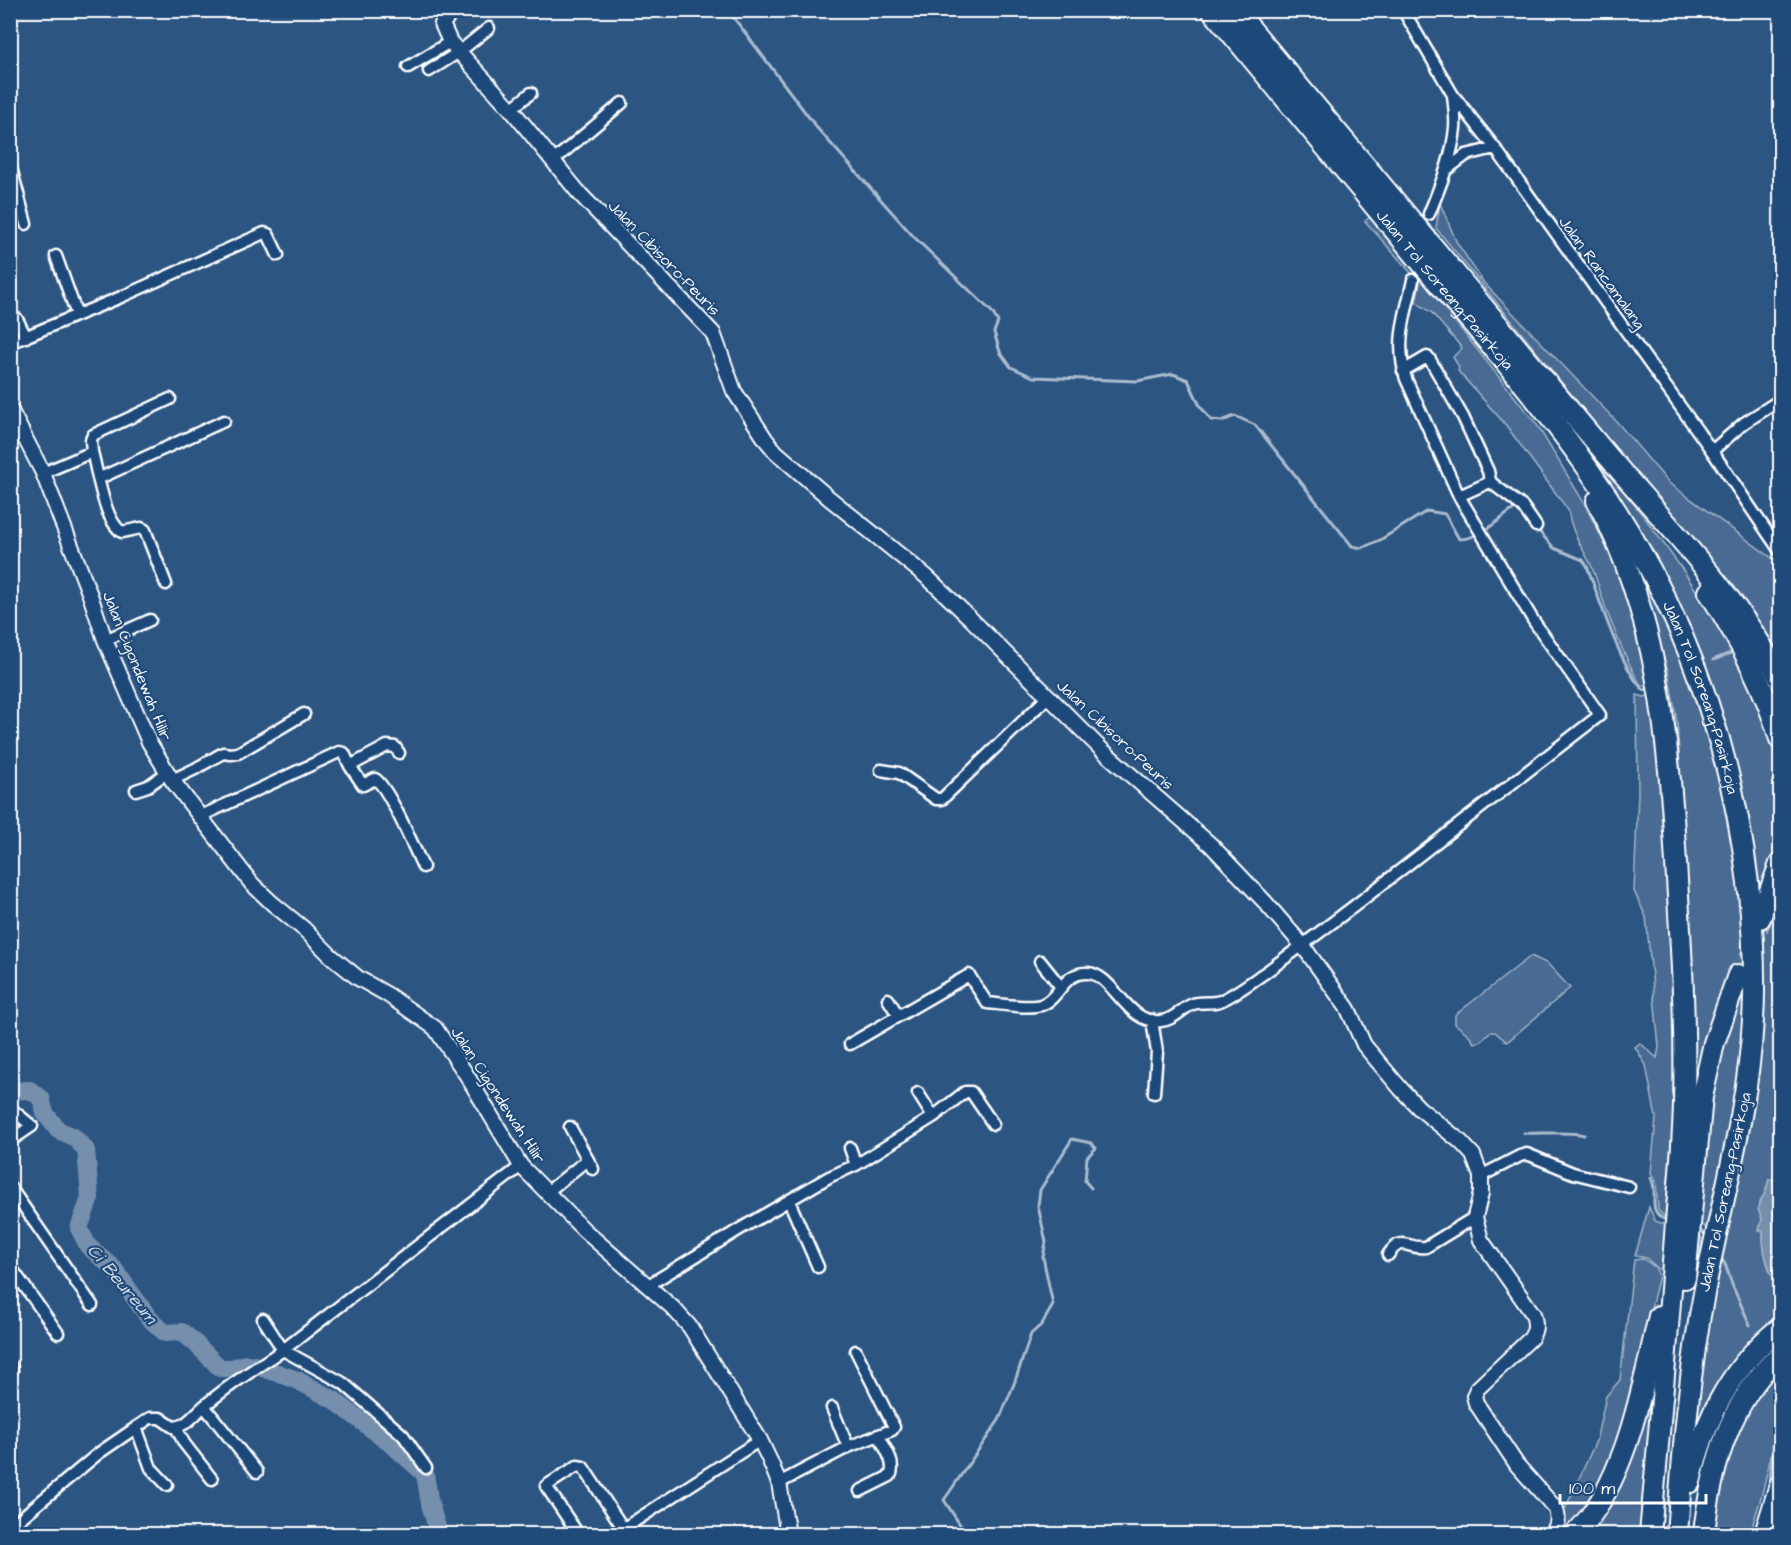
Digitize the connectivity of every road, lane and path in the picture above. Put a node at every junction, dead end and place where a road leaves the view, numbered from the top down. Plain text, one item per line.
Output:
1 (453, 10) edge
2 (1212, 10) edge
3 (1235, 10) edge
4 (1403, 10) edge
5 (489, 28) dead end
6 (454, 47) junction
7 (408, 67) dead end
8 (429, 71) dead end
9 (531, 93) dead end
10 (1453, 95) junction
11 (622, 103) dead end
12 (511, 109) junction
13 (1495, 147) junction
14 (553, 161) junction
15 (10, 164) edge
16 (1446, 170) junction
17 (1429, 214) dead end
18 (26, 224) dead end
19 (279, 255) dead end
20 (56, 256) dead end
21 (1413, 280) dead end
22 (77, 315) junction
23 (10, 320) edge
24 (26, 337) junction
25 (10, 343) edge
26 (1403, 371) junction
27 (1533, 396) junction
28 (171, 399) dead end
29 (1780, 400) edge
30 (10, 409) edge
31 (224, 421) dead end
32 (17, 434) edge
33 (1712, 451) junction
34 (92, 453) junction
35 (1620, 472) junction
36 (43, 473) junction
37 (100, 478) junction
38 (1489, 481) junction
39 (1459, 496) junction
40 (1536, 526) dead end
41 (1780, 551) edge
42 (166, 584) dead end
43 (150, 620) dead end
44 (105, 640) junction
45 (1780, 680) edge
46 (1049, 696) junction
47 (304, 714) dead end
48 (1780, 739) edge
49 (399, 753) dead end
50 (350, 766) junction
51 (880, 770) dead end
52 (170, 776) junction
53 (136, 790) dead end
54 (201, 816) junction
55 (1780, 864) edge
56 (423, 867) dead end
57 (1760, 918) tunnel mouth
58 (1303, 946) junction
59 (1040, 961) dead end
60 (1738, 975) tunnel mouth
61 (1060, 987) junction
62 (888, 999) dead end
63 (898, 1015) junction
64 (1152, 1020) junction
65 (850, 1044) dead end
66 (918, 1093) dead end
67 (1154, 1093) dead end
68 (10, 1108) edge
69 (1692, 1108) junction
70 (933, 1117) junction
71 (993, 1124) dead end
72 (570, 1127) dead end
73 (10, 1141) edge
74 (850, 1148) dead end
75 (856, 1165) junction
76 (521, 1166) junction
77 (1481, 1176) junction
78 (10, 1187) edge
79 (1629, 1187) dead end
80 (546, 1193) junction
81 (789, 1201) junction
82 (1475, 1217) junction
83 (1388, 1255) dead end
84 (1676, 1262) junction
85 (10, 1266) edge
86 (818, 1267) dead end
87 (647, 1286) junction
88 (92, 1305) dead end
89 (263, 1319) dead end
90 (1780, 1328) edge
91 (58, 1333) dead end
92 (283, 1350) junction
93 (856, 1351) dead end
94 (1780, 1355) edge
95 (10, 1365) edge
96 (10, 1374) edge
97 (204, 1406) junction
98 (832, 1408) dead end
99 (136, 1427) junction
100 (176, 1427) junction
101 (878, 1435) junction
102 (760, 1440) junction
103 (848, 1447) junction
104 (426, 1468) dead end
105 (257, 1473) dead end
106 (212, 1479) dead end
107 (779, 1483) junction
108 (167, 1485) dead end
109 (1780, 1485) edge
110 (860, 1491) dead end
111 (10, 1527) edge
112 (618, 1533) edge
113 (578, 1534) edge
114 (788, 1534) edge
115 (1552, 1534) edge
116 (1575, 1534) edge
117 (1650, 1534) edge
118 (1662, 1534) edge
119 (1679, 1534) edge
120 (1704, 1534) edge
121 (1765, 1534) edge

1 - 6 street
2 - 27 highway, Jalan Tol Soreang–Pasirkoja
3 - 35 highway, Jalan Tol Soreang–Pasirkoja
4 - 10 street, Jalan Rancamalang
5 - 6 street
6 - 7 street
6 - 8 street
6 - 12 street, Jalan Cibisoro-Peuris
9 - 12 street
10 - 13 street, Jalan Rancamalang
10 - 16 street
11 - 14 street
12 - 14 street, Jalan Cibisoro-Peuris
13 - 16 street
13 - 33 street, Jalan Rancamalang
14 - 46 street, Jalan Cibisoro-Peuris
15 - 18 street
16 - 17 street
19 - 22 street
20 - 22 street
21 - 26 street
22 - 24 street
23 - 24 street
24 - 25 street
26 - 38 street
26 - 39 street
27 - 69 highway
27 - 119 highway, Jalan Tol Soreang–Pasirkoja
28 - 34 street
29 - 33 street
30 - 32 street, Jalan Cigondewah Hilir
31 - 37 street
32 - 36 street, Jalan Cigondewah Hilir
33 - 41 street, Jalan Rancamalang
34 - 36 street
34 - 37 street
35 - 45 highway, Jalan Tol Soreang–Pasirkoja
35 - 48 highway
36 - 44 street, Jalan Cigondewah Hilir
37 - 42 street
38 - 39 street
38 - 40 street
39 - 58 street
43 - 44 street
44 - 52 street, Jalan Cigondewah Hilir
46 - 51 street
46 - 58 street, Jalan Cibisoro-Peuris
47 - 52 street
49 - 50 street
50 - 54 street
50 - 56 street
52 - 53 street
52 - 54 street, Jalan Cigondewah Hilir
54 - 76 street, Jalan Cigondewah Hilir
55 - 57 highway
58 - 64 street
58 - 77 street, Jalan Cibisoro-Peuris
59 - 61 street
60 - 69 highway
61 - 63 street
61 - 64 street
62 - 63 street
63 - 65 street
64 - 67 street
66 - 70 street
68 - 73 street
69 - 84 highway
69 - 84 highway
70 - 71 street
70 - 75 street
72 - 80 street
74 - 75 street
75 - 81 street
76 - 80 street, Jalan Cigondewah Hilir
76 - 92 street
77 - 79 street
77 - 82 street
78 - 88 street
80 - 87 street, Jalan Cigondewah Hilir
81 - 86 street
81 - 87 street
82 - 83 street
82 - 115 street
84 - 116 highway
84 - 117 highway
84 - 118 highway
85 - 91 street
87 - 102 street, Jalan Cigondewah Hilir
89 - 92 street
90 - 119 highway
92 - 97 street
92 - 104 street
93 - 101 street
94 - 120 highway
95 - 96 street
97 - 100 street
97 - 105 street
98 - 103 street
99 - 100 street
99 - 108 street
99 - 111 street
100 - 106 street
101 - 103 street
101 - 110 street
102 - 107 street, Jalan Cigondewah Hilir
102 - 112 street
103 - 107 street
107 - 114 street, Jalan Cigondewah Hilir
109 - 121 highway
112 - 113 street

